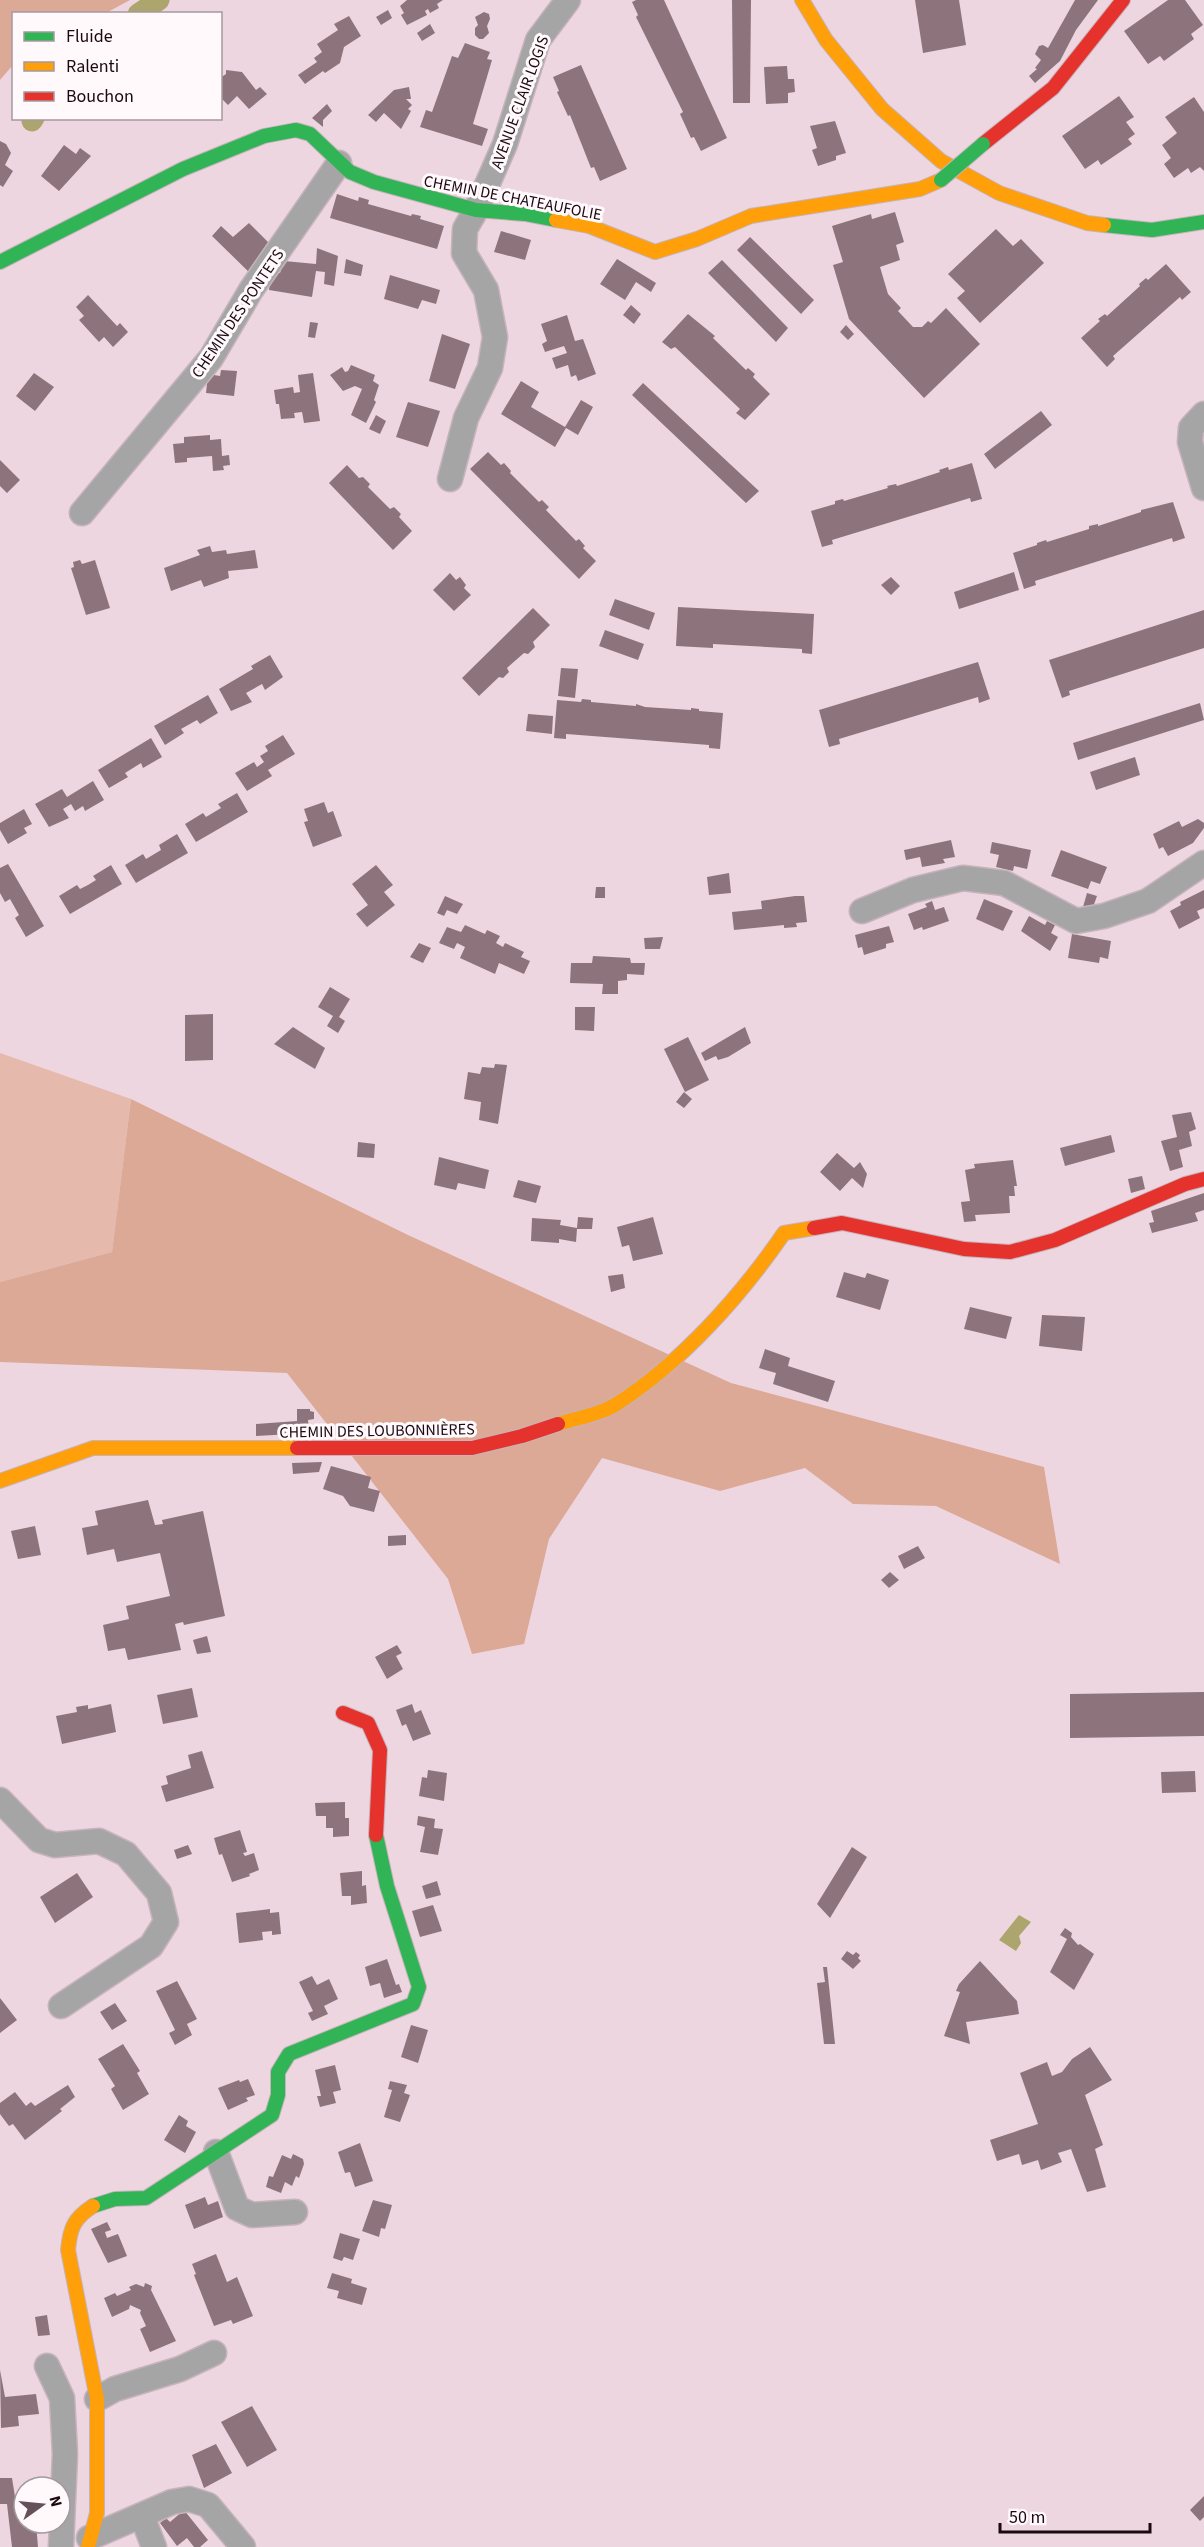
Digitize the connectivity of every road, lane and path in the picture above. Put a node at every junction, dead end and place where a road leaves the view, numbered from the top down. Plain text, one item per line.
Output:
1 (568, 0) edge
2 (802, 0) edge
3 (1123, 0) edge
4 (339, 163) junction
5 (476, 210) junction
6 (1204, 222) edge
7 (0, 262) edge
8 (1204, 414) edge
9 (450, 479) dead end
10 (1204, 488) edge
11 (82, 513) dead end
12 (1204, 863) edge
13 (862, 911) dead end
14 (1204, 1179) edge
15 (0, 1481) edge
16 (343, 1713) dead end
17 (0, 1800) edge
18 (61, 2006) dead end
19 (216, 2152) junction
20 (295, 2212) dead end
21 (214, 2353) dead end
22 (47, 2366) dead end
23 (97, 2398) junction
24 (142, 2516) junction
25 (88, 2543) edge
26 (61, 2547) edge
27 (154, 2547) edge
28 (243, 2547) edge

1 - 5 street, AVENUE CLAIR LOGIS
2 - 6 street
3 - 5 street, CHEMIN DE CHATEAUFOLIE, bridge
4 - 5 street, CHEMIN DE CHATEAUFOLIE
4 - 7 street, CHEMIN DE CHATEAUFOLIE
4 - 11 street, CHEMIN DES PONTETS
5 - 9 street, AVENUE CLAIR LOGIS
8 - 10 street
12 - 13 street
14 - 15 street, CHEMIN DES LOUBONNIÈRES
16 - 19 street
17 - 18 street
19 - 20 street
19 - 23 street
21 - 23 street
22 - 26 street
23 - 25 street
24 - 25 street
24 - 27 street
24 - 28 street

